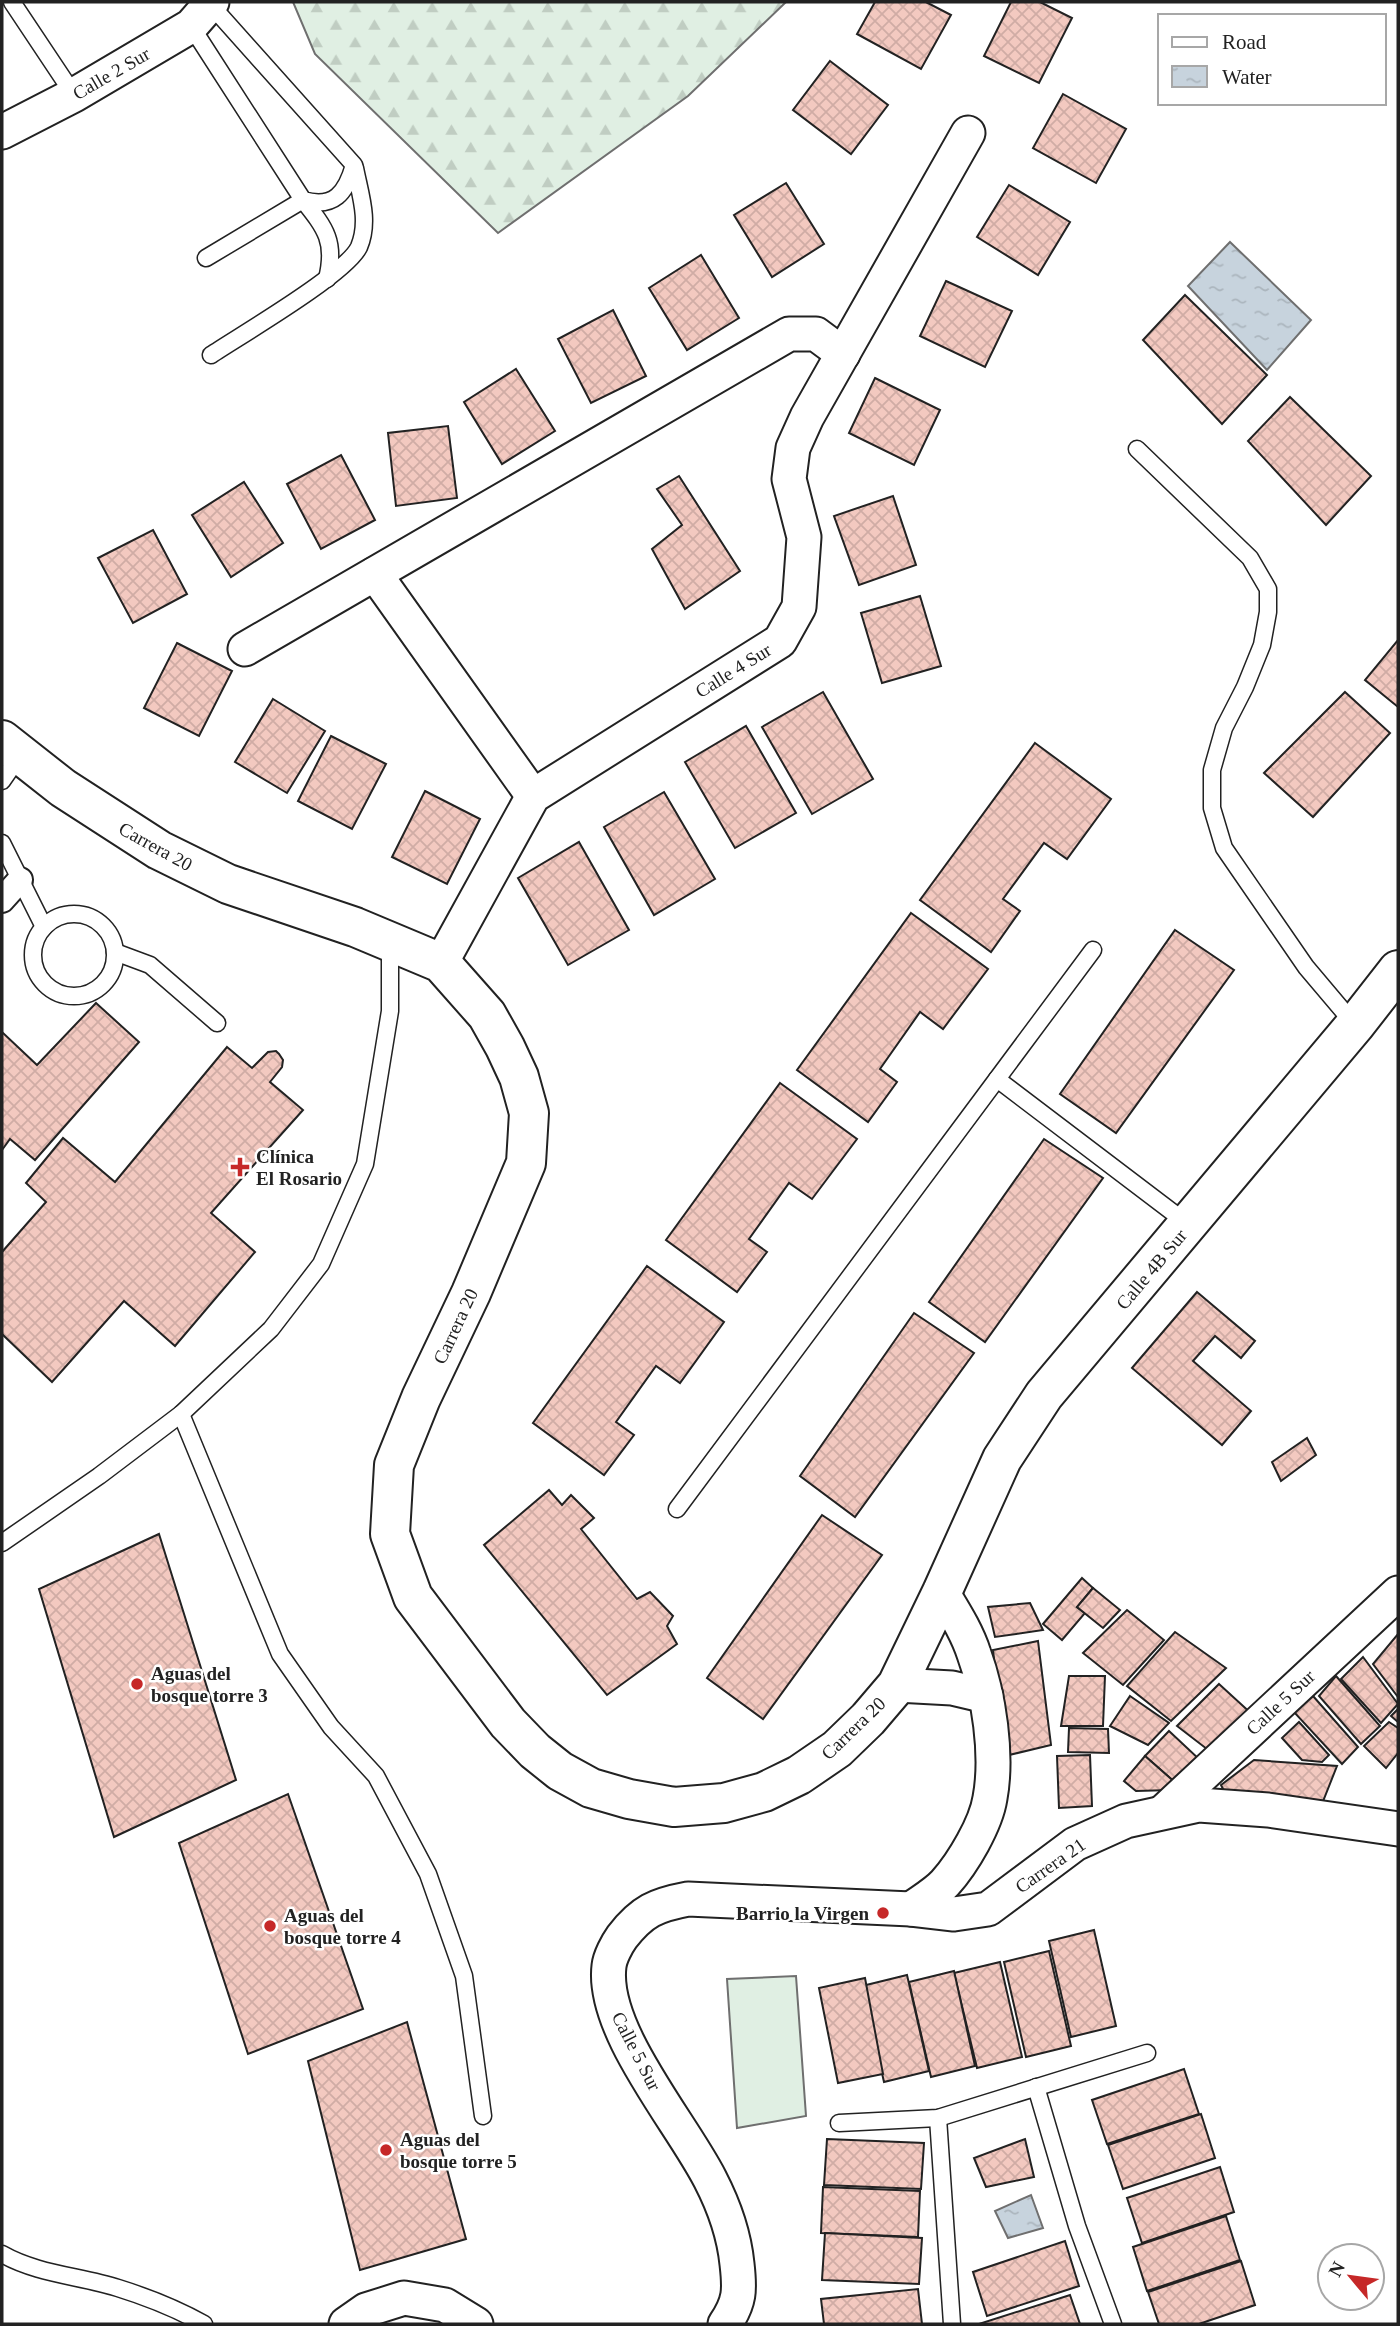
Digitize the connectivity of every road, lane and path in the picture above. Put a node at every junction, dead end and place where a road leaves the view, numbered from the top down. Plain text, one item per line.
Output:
1 (12, 2) edge
2 (204, 11) edge
3 (74, 95) junction
4 (2, 132) edge
5 (968, 133) dead end
6 (354, 165) junction
7 (303, 200) junction
8 (206, 258) dead end
9 (327, 279) junction
10 (843, 354) junction
11 (211, 355) dead end
12 (1137, 449) dead end
13 (376, 574) junction
14 (245, 649) dead end
15 (8, 759) edge
16 (533, 796) junction
17 (2, 843) edge
18 (20, 880) junction
19 (2, 900) edge
20 (44, 928) junction
21 (390, 942) junction
22 (1093, 950) dead end
23 (115, 952) junction
24 (440, 963) junction
25 (1398, 970) edge
26 (217, 1023) dead end
27 (1355, 1024) junction
28 (997, 1079) junction
29 (1188, 1224) junction
30 (181, 1414) junction
31 (677, 1509) dead end
32 (2, 1544) edge
33 (942, 1592) junction
34 (1398, 1593) edge
35 (897, 1685) junction
36 (986, 1696) junction
37 (1163, 1812) junction
38 (1398, 1829) edge
39 (911, 1909) junction
40 (1147, 2053) dead end
41 (1036, 2088) junction
42 (483, 2116) dead end
43 (938, 2118) junction
44 (839, 2123) dead end
45 (2, 2254) edge
46 (204, 2324) edge
47 (346, 2324) edge
48 (476, 2324) edge
49 (724, 2324) edge
50 (952, 2324) edge
51 (1113, 2324) edge

1 - 3 lane
2 - 3 street, Calle 2 Sur
2 - 6 lane
2 - 7 lane
3 - 4 street, Calle 2 Sur
5 - 10 street, Calle 4 Sur
6 - 7 lane
6 - 9 lane
7 - 8 lane
7 - 9 lane
9 - 11 lane
10 - 13 street
10 - 16 street, Calle 4 Sur
12 - 27 lane
13 - 14 street
13 - 16 street
15 - 21 street, Carrera 20
16 - 24 street, Calle 4 Sur
17 - 18 lane
18 - 19 street
18 - 20 lane
20 - 23 lane
20 - 23 lane
21 - 24 street, Carrera 20
21 - 30 lane
22 - 28 lane
23 - 26 lane
24 - 35 street, Carrera 20
25 - 27 street, Calle 4B Sur
27 - 29 street, Calle 4B Sur
28 - 29 lane
28 - 31 lane
29 - 33 street, Calle 4B Sur
30 - 32 lane
30 - 42 lane
33 - 35 street, Calle 4B Sur
33 - 36 street
34 - 37 street, Calle 5 Sur
35 - 36 street
36 - 39 street
37 - 38 street, Carrera 21
37 - 39 street, Carrera 21
39 - 49 street, Calle 5 Sur
40 - 41 lane
41 - 43 lane
41 - 51 lane
43 - 44 lane
43 - 50 lane
45 - 46 lane
47 - 48 street

